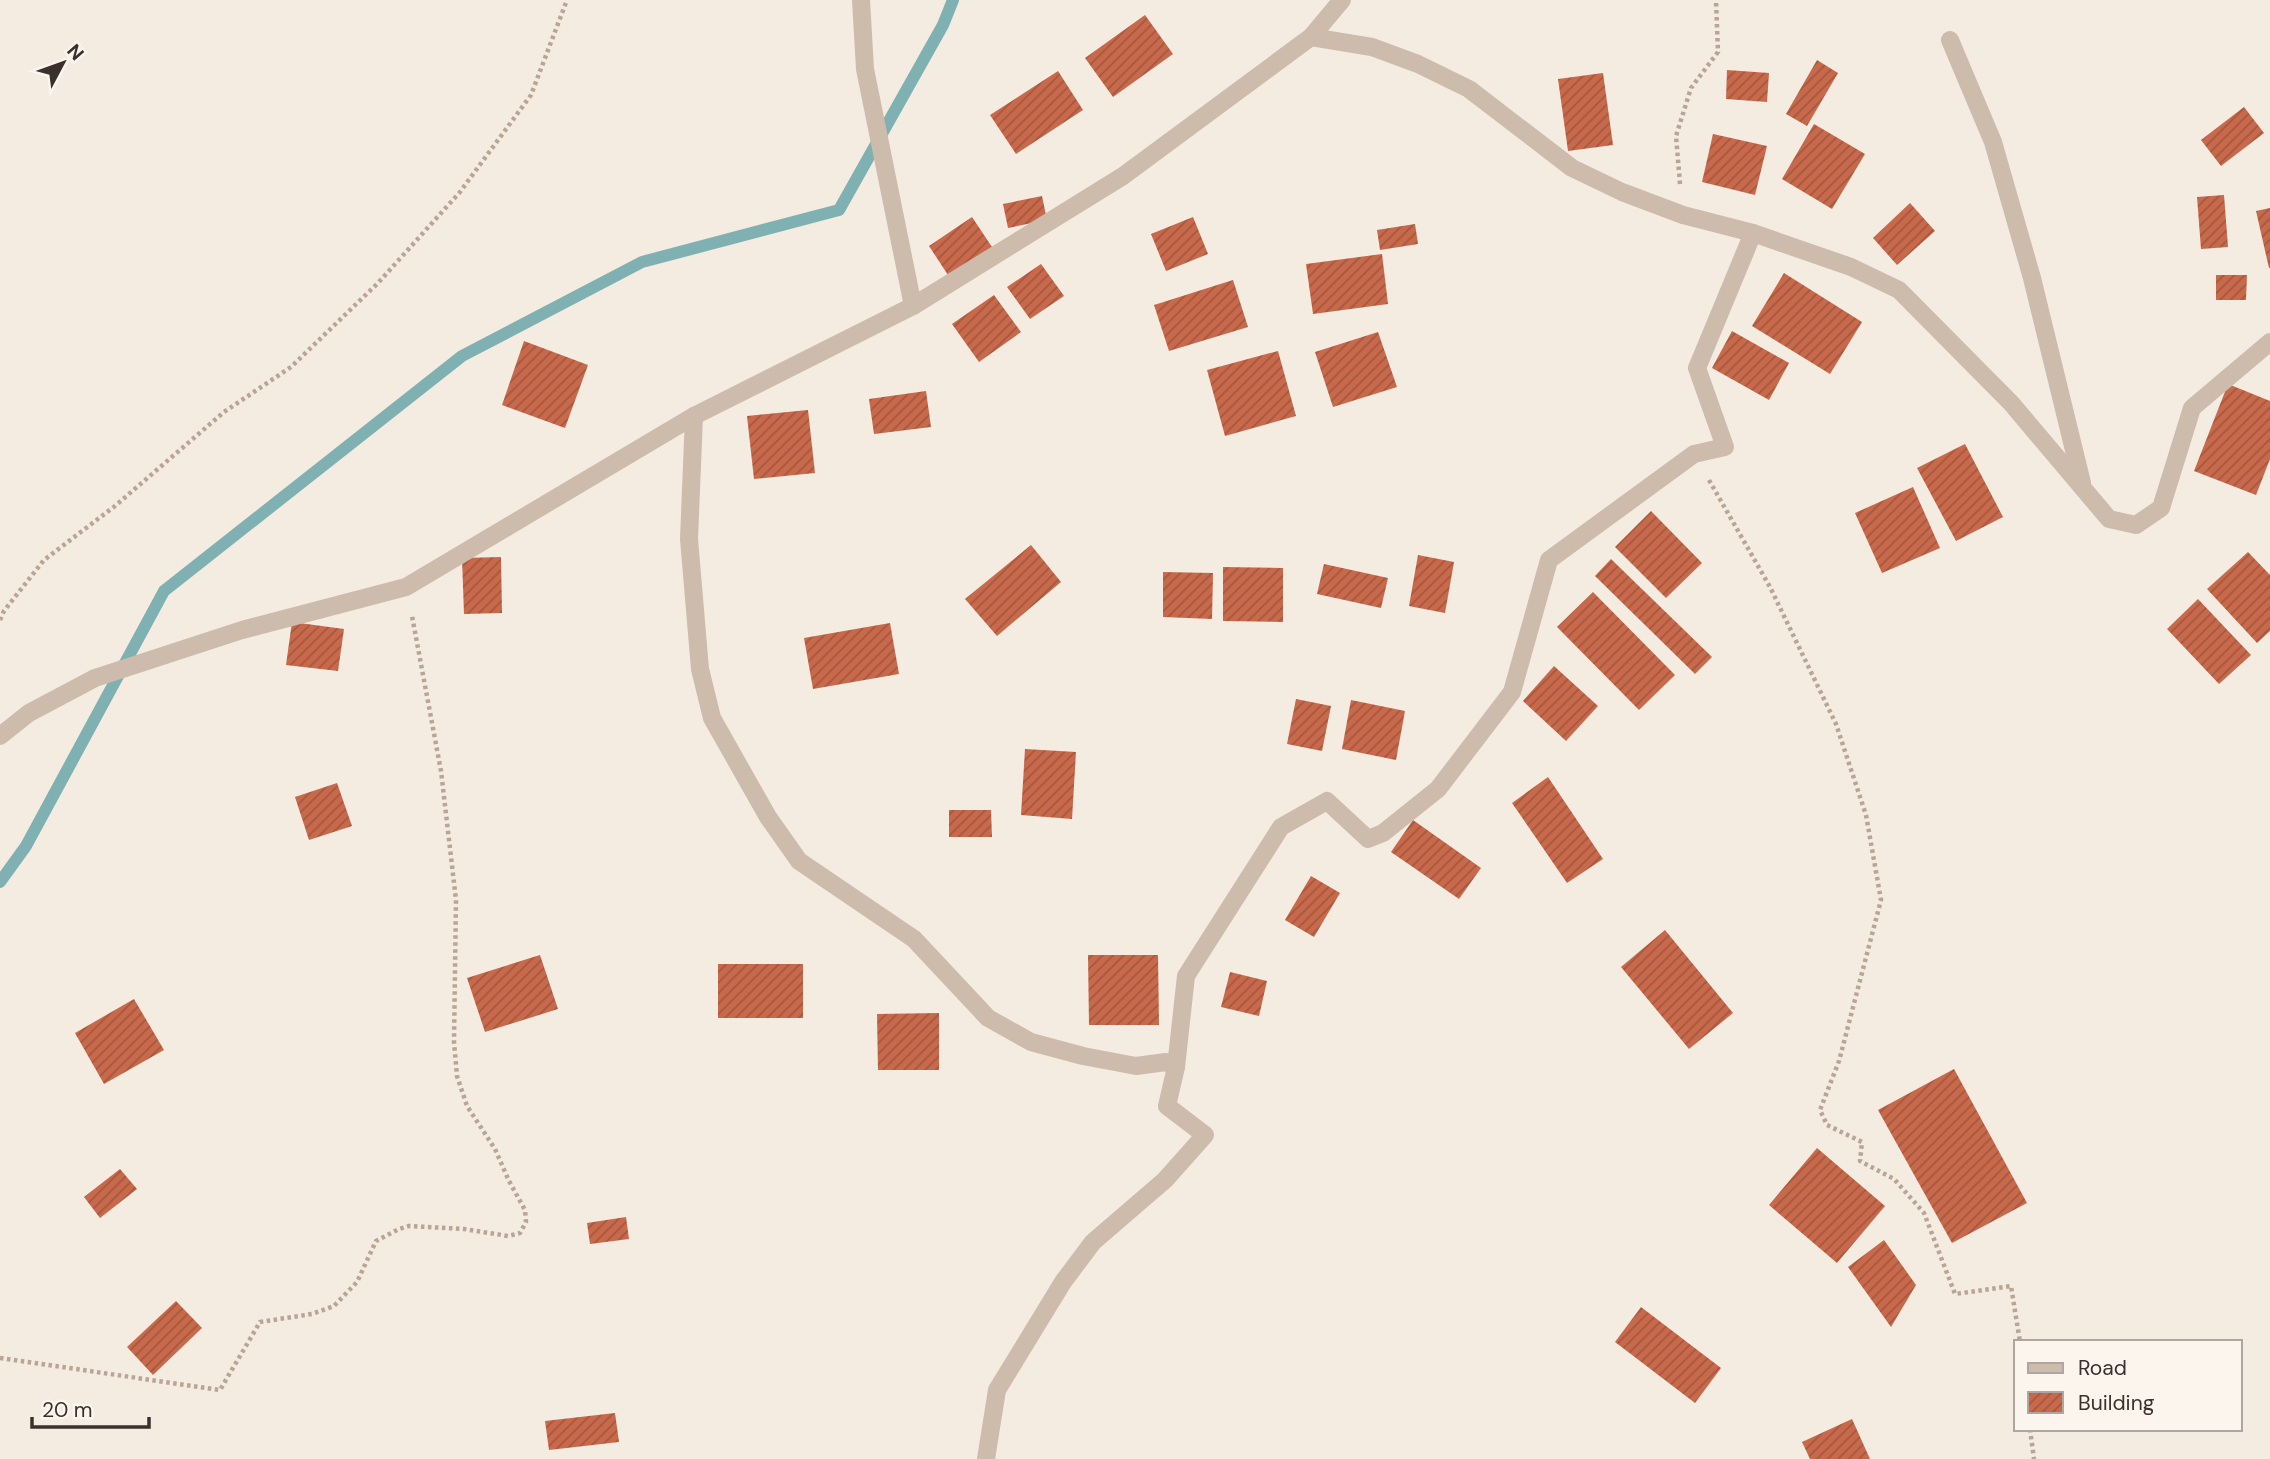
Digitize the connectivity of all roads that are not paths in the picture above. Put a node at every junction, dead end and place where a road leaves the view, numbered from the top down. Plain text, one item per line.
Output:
1 (862, 0) edge
2 (1342, 0) edge
3 (1311, 37) junction
4 (1950, 40) dead end
5 (1753, 233) junction
6 (913, 306) junction
7 (2270, 342) edge
8 (694, 416) junction
9 (2083, 486) junction
10 (0, 736) edge
11 (1176, 1067) junction
12 (986, 1459) edge

1 - 6 street
2 - 3 street
3 - 5 street
3 - 6 street
4 - 9 street
5 - 9 street
5 - 11 street
6 - 8 street
7 - 9 street
8 - 10 street
8 - 11 street
11 - 12 street

